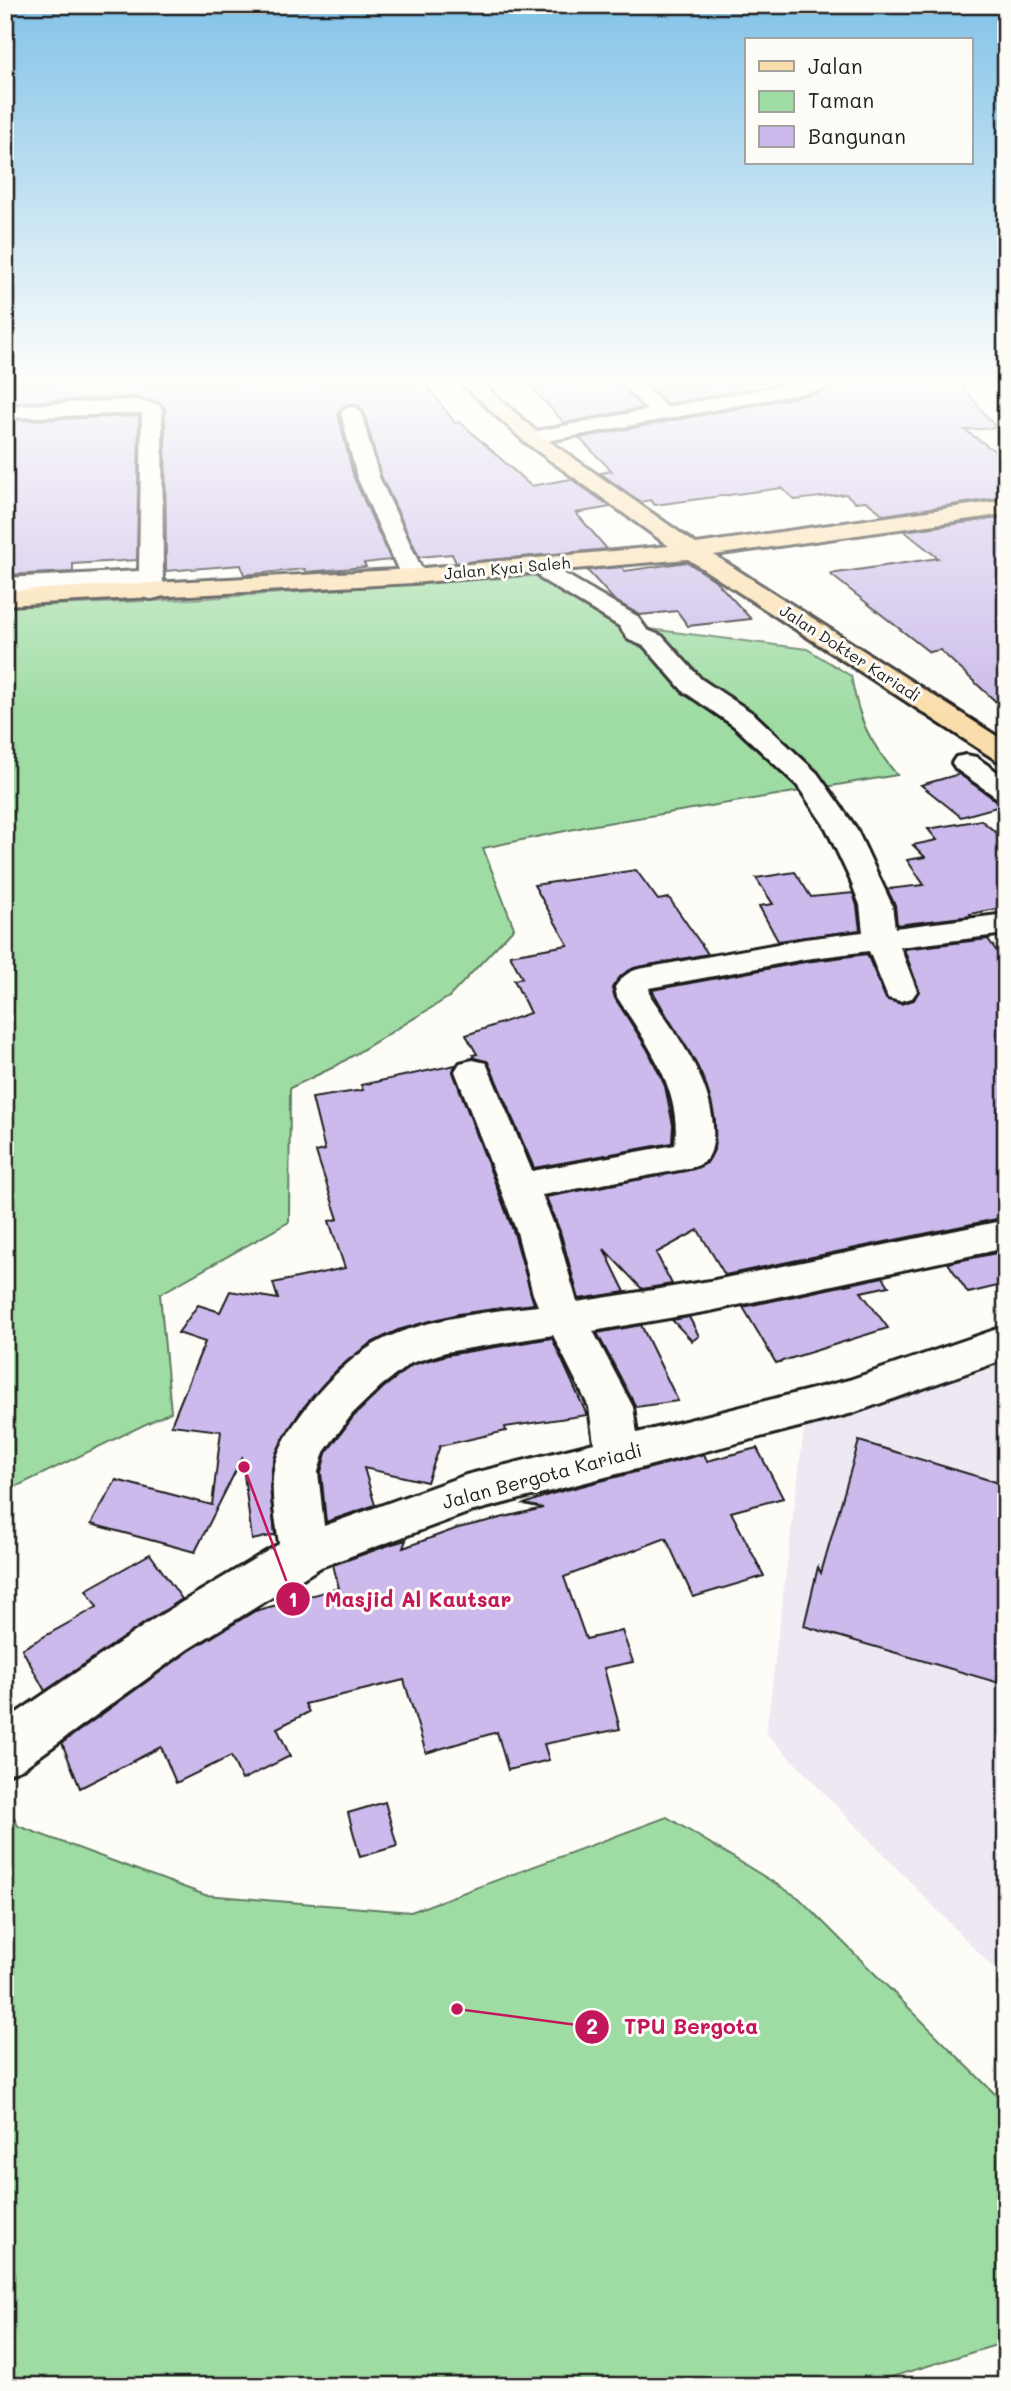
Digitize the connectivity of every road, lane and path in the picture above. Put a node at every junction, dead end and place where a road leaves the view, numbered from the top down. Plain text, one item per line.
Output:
1 (153, 495) edge
2 (376, 495) edge
3 (611, 495) edge
4 (1006, 507) edge
5 (695, 551) junction
6 (544, 565) junction
7 (413, 576) junction
8 (5, 584) edge
9 (151, 585) junction
10 (5, 598) edge
11 (1006, 754) edge
12 (966, 763) dead end
13 (1006, 791) edge
14 (1003, 934) edge
15 (880, 939) junction
16 (900, 991) dead end
17 (473, 1071) dead end
18 (519, 1186) junction
19 (1006, 1234) edge
20 (565, 1317) junction
21 (1006, 1342) edge
22 (618, 1456) junction
23 (304, 1553) junction
24 (5, 1751) edge

1 - 9 street
2 - 7 street
3 - 5 main road, Jalan Dokter Kariadi
4 - 5 main road, Jalan Kyai Saleh
5 - 6 main road, Jalan Kyai Saleh
5 - 11 main road, Jalan Dokter Kariadi
6 - 7 main road, Jalan Kyai Saleh
6 - 15 street
7 - 9 main road, Jalan Kyai Saleh
8 - 9 street
9 - 10 main road, Jalan Kyai Saleh
12 - 13 street
14 - 15 street
15 - 16 street
15 - 18 street
17 - 18 street
18 - 20 street
19 - 20 street
20 - 22 street
20 - 23 street
21 - 22 street, Jalan Bergota Kariadi
22 - 23 street, Jalan Bergota Kariadi
23 - 24 street, Jalan Bergota Kariadi

